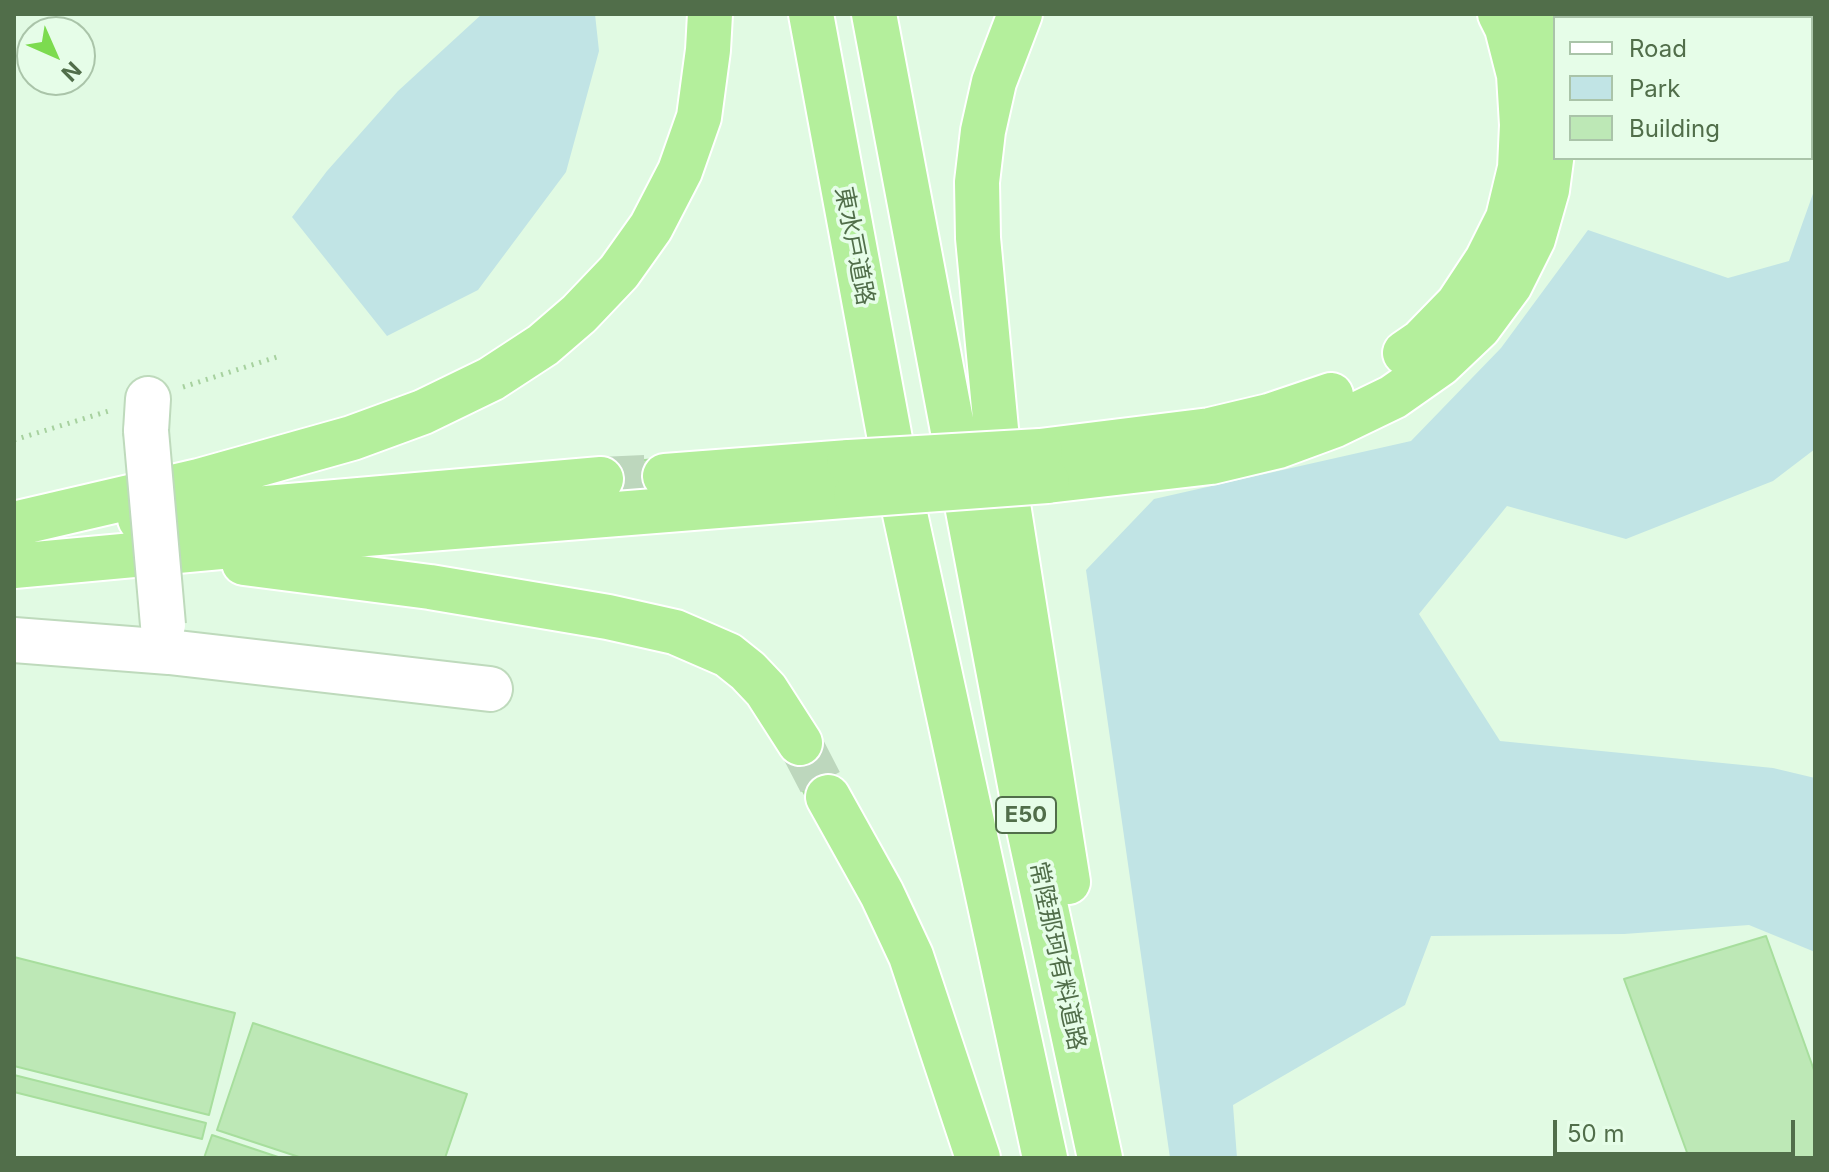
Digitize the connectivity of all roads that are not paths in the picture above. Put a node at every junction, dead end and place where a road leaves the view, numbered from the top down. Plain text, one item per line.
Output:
1 (710, 14) edge
2 (811, 14) edge
3 (874, 14) edge
4 (1020, 14) edge
5 (1500, 14) edge
6 (1532, 14) edge
7 (1553, 124) edge
8 (1553, 145) edge
9 (147, 415) dead end
10 (1044, 466) junction
11 (665, 476) tunnel mouth
12 (601, 479) tunnel mouth
13 (853, 479) junction
14 (14, 524) edge
15 (14, 531) edge
16 (125, 555) junction
17 (14, 566) edge
18 (166, 638) junction
19 (14, 640) edge
20 (490, 689) dead end
21 (800, 743) tunnel mouth
22 (828, 797) tunnel mouth
23 (978, 1158) edge
24 (1045, 1158) edge
25 (1100, 1158) edge
26 (1107, 1158) edge

1 - 14 highway
2 - 24 highway, 東水戸道路 / E50
3 - 25 highway, 常陸那珂有料道路 / E50
4 - 26 highway
5 - 10 highway
6 - 7 highway
8 - 10 highway
9 - 18 street, bridge
10 - 13 highway, bridge
11 - 13 highway
12 - 15 highway
13 - 16 highway
16 - 17 highway
16 - 21 highway
18 - 19 street
18 - 20 street
22 - 23 highway

